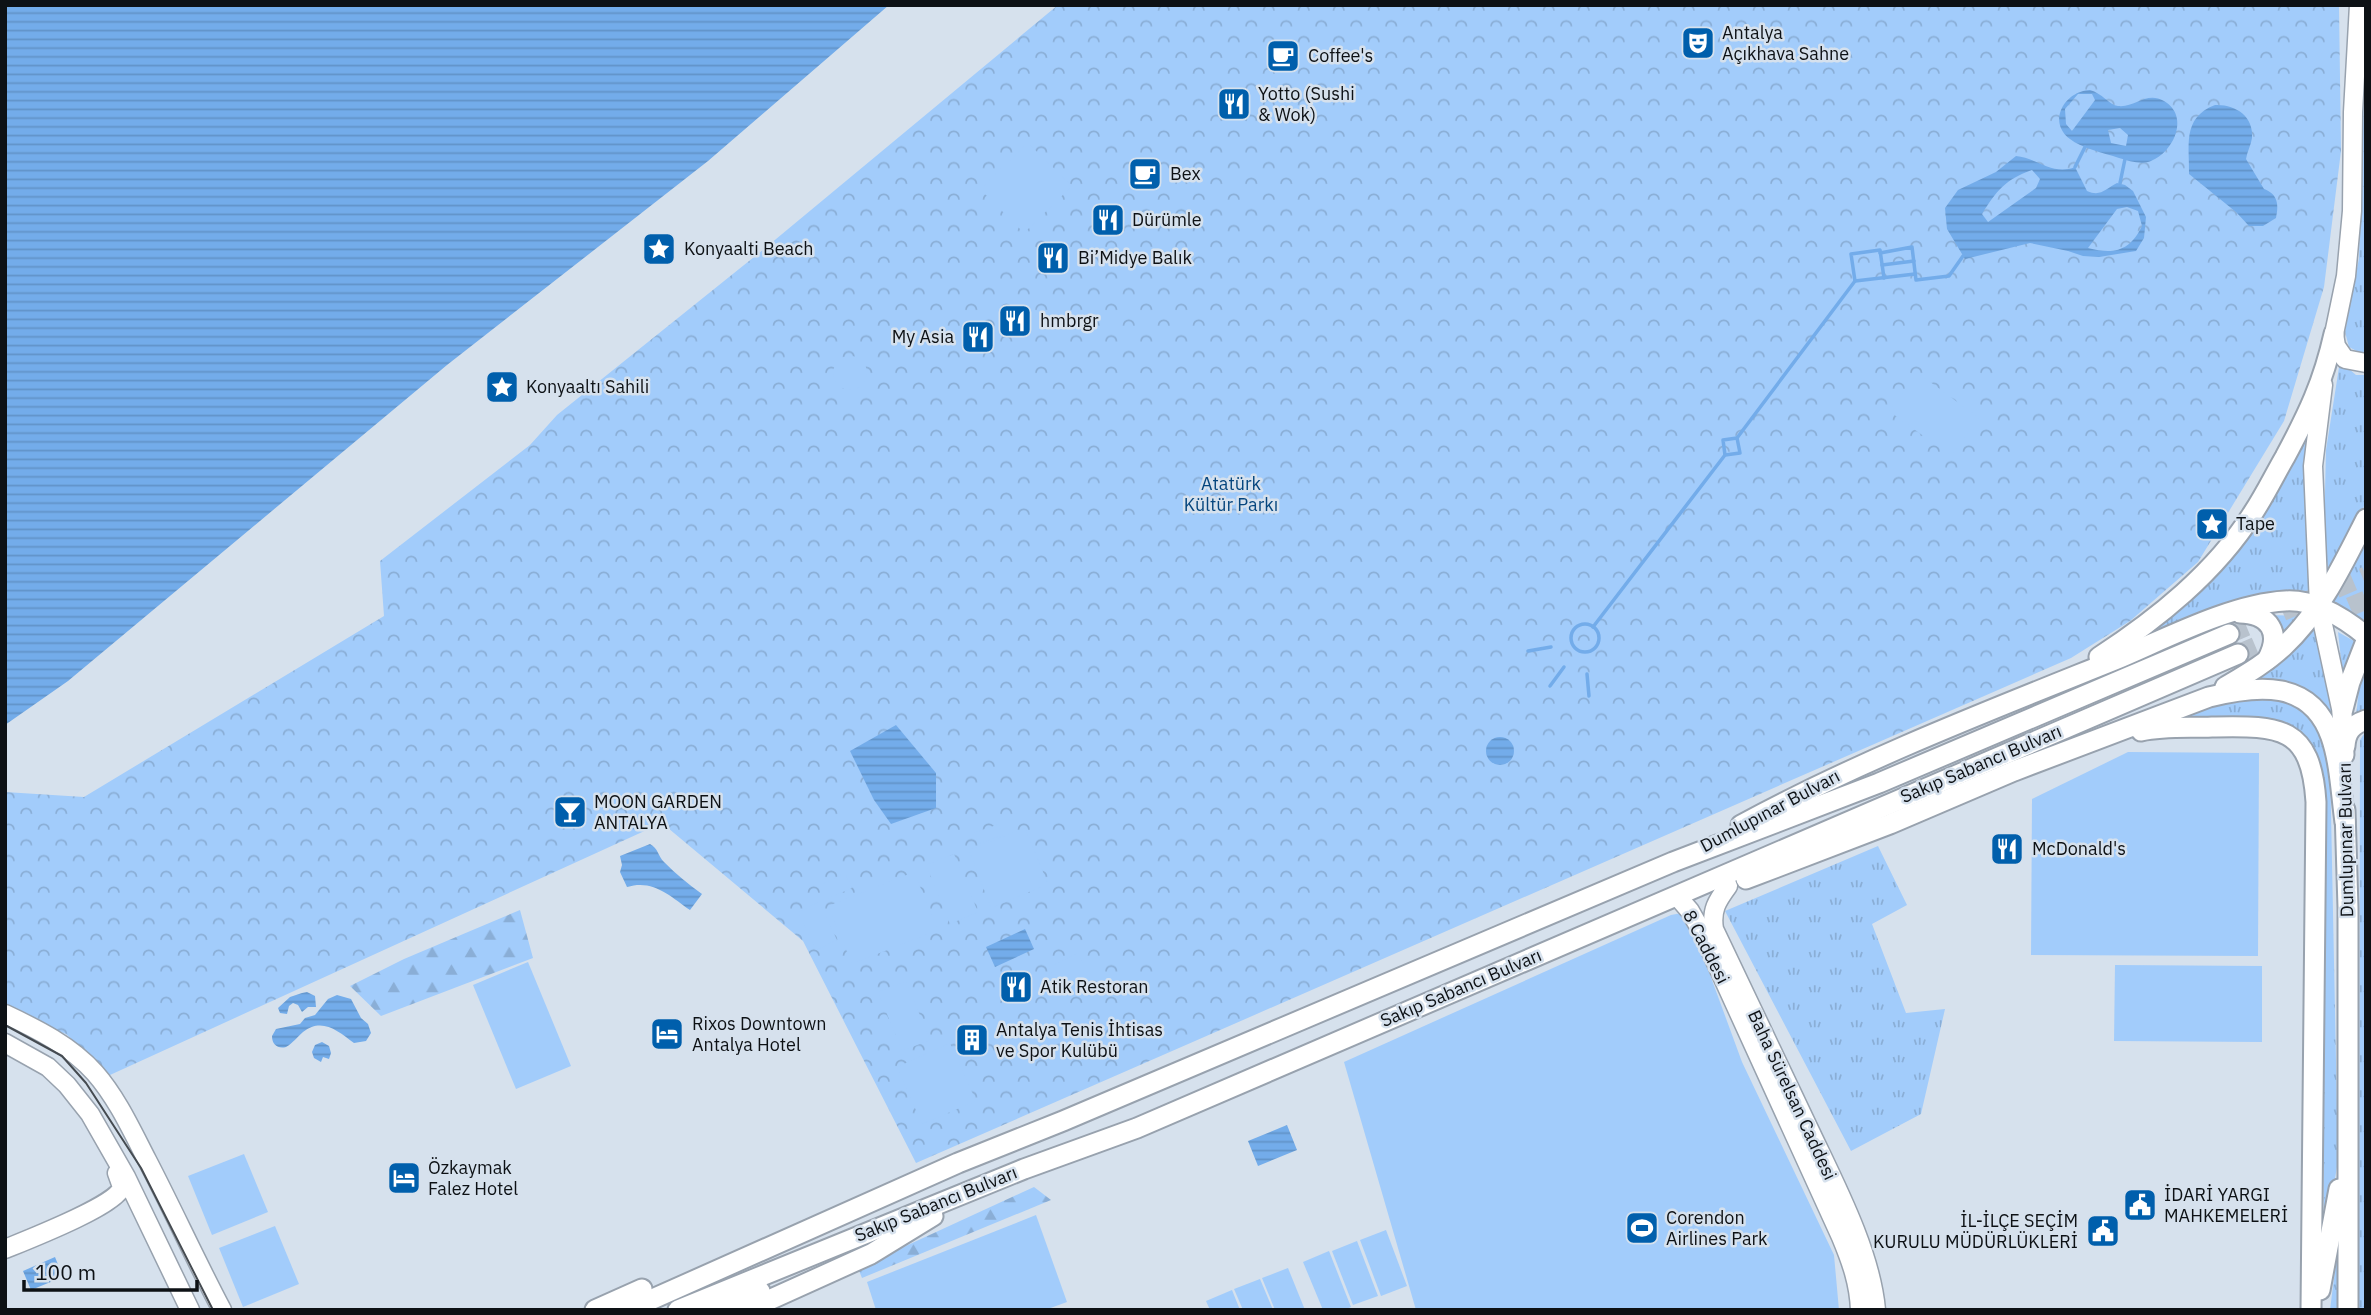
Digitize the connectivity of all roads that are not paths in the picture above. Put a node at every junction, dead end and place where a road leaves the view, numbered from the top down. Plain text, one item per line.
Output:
1 (2359, 5) edge
2 (2334, 334) junction
3 (2366, 363) edge
4 (2325, 374) junction
5 (2366, 519) edge
6 (2319, 606) junction
7 (2232, 613) junction
8 (2229, 634) tunnel mouth
9 (2366, 636) edge
10 (2366, 641) edge
11 (2238, 654) tunnel mouth
12 (2266, 661) junction
13 (2063, 681) junction
14 (2209, 697) junction
15 (2342, 713) junction
16 (2366, 720) edge
17 (2092, 742) junction
18 (2344, 752) junction
19 (2345, 822) junction
20 (1673, 862) junction
21 (1728, 886) junction
22 (1677, 896) junction
23 (5, 1014) edge
24 (5, 1043) edge
25 (100, 1131) junction
26 (2348, 1140) junction
27 (958, 1163) junction
28 (1005, 1177) junction
29 (956, 1203) junction
30 (103, 1205) junction
31 (148, 1223) junction
32 (5, 1249) edge
33 (2348, 1307) edge
34 (177, 1310) edge
35 (190, 1310) edge
36 (222, 1310) edge
37 (595, 1310) edge
38 (628, 1310) edge
39 (678, 1310) edge
40 (716, 1310) edge
41 (747, 1310) edge
42 (1860, 1310) edge
43 (1876, 1310) edge
44 (2311, 1310) edge
45 (2316, 1310) edge

1 - 2 main road
2 - 3 main road
2 - 4 main road
4 - 6 main road, Dumlupınar Bulvarı
4 - 13 main road
5 - 6 main road
6 - 7 main road
6 - 9 main road
6 - 12 main road
6 - 15 main road, Dumlupınar Bulvarı
7 - 12 main road
7 - 13 main road
8 - 20 main road
10 - 15 main road
11 - 22 main road, Sakıp Sabancı Bulvarı
12 - 14 main road
13 - 20 main road, Dumlupınar Bulvarı
14 - 17 main road
14 - 19 main road
15 - 18 main road, Dumlupınar Bulvarı
16 - 18 main road
17 - 21 main road
17 - 44 main road
18 - 19 main road, Dumlupınar Bulvarı
19 - 26 main road, Dumlupınar Bulvarı
20 - 27 main road, Sakıp Sabancı Bulvarı
21 - 22 main road
21 - 43 main road, Baha Sürelsan Caddesi
22 - 28 main road, Sakıp Sabancı Bulvarı
22 - 42 main road, 8 Caddesi
23 - 36 main road
24 - 25 main road
25 - 30 main road
25 - 31 main road
26 - 33 main road, Dumlupınar Bulvarı
26 - 45 main road
27 - 37 main road
27 - 38 main road, Sakıp Sabancı Bulvarı
28 - 29 main road
28 - 39 main road, Sakıp Sabancı Bulvarı
29 - 40 main road
29 - 41 main road
30 - 31 main road
30 - 32 main road
31 - 34 main road
31 - 35 main road

